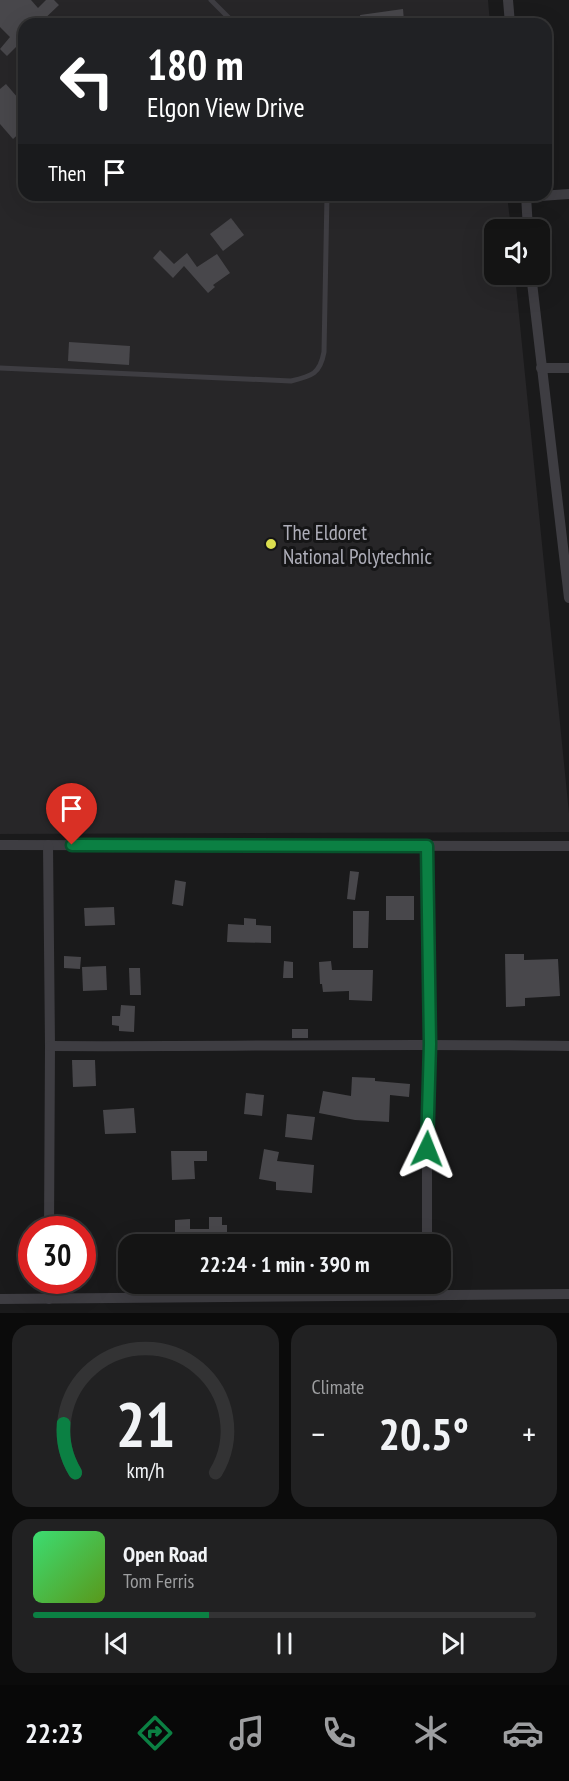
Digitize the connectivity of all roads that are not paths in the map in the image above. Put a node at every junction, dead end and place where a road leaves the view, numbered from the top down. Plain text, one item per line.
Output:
1 (211, 0) edge
2 (508, 0) edge
3 (229, 18) edge
4 (510, 18) edge
5 (569, 194) edge
6 (552, 195) edge
7 (327, 201) edge
8 (526, 201) edge
9 (527, 219) edge
10 (532, 285) edge
11 (0, 368) edge
12 (541, 368) junction
13 (569, 368) edge
14 (569, 598) edge
15 (0, 845) edge
16 (48, 845) junction
17 (427, 846) junction
18 (569, 846) edge
19 (430, 1044) junction
20 (50, 1046) junction
21 (569, 1046) edge
22 (49, 1216) edge
23 (427, 1234) edge
24 (451, 1290) edge
25 (49, 1294) edge
26 (238, 1294) edge
27 (569, 1294) edge
28 (0, 1299) edge
29 (49, 1299) junction

1 - 3 lane
2 - 4 street
5 - 6 street
7 - 11 lane
8 - 9 street
10 - 12 street
12 - 13 street
12 - 14 street
15 - 16 street
16 - 17 street
16 - 20 street
17 - 18 street
17 - 19 street
19 - 20 street
19 - 21 street
19 - 23 street
20 - 22 street
24 - 27 street
25 - 29 street
26 - 29 street
28 - 29 street

